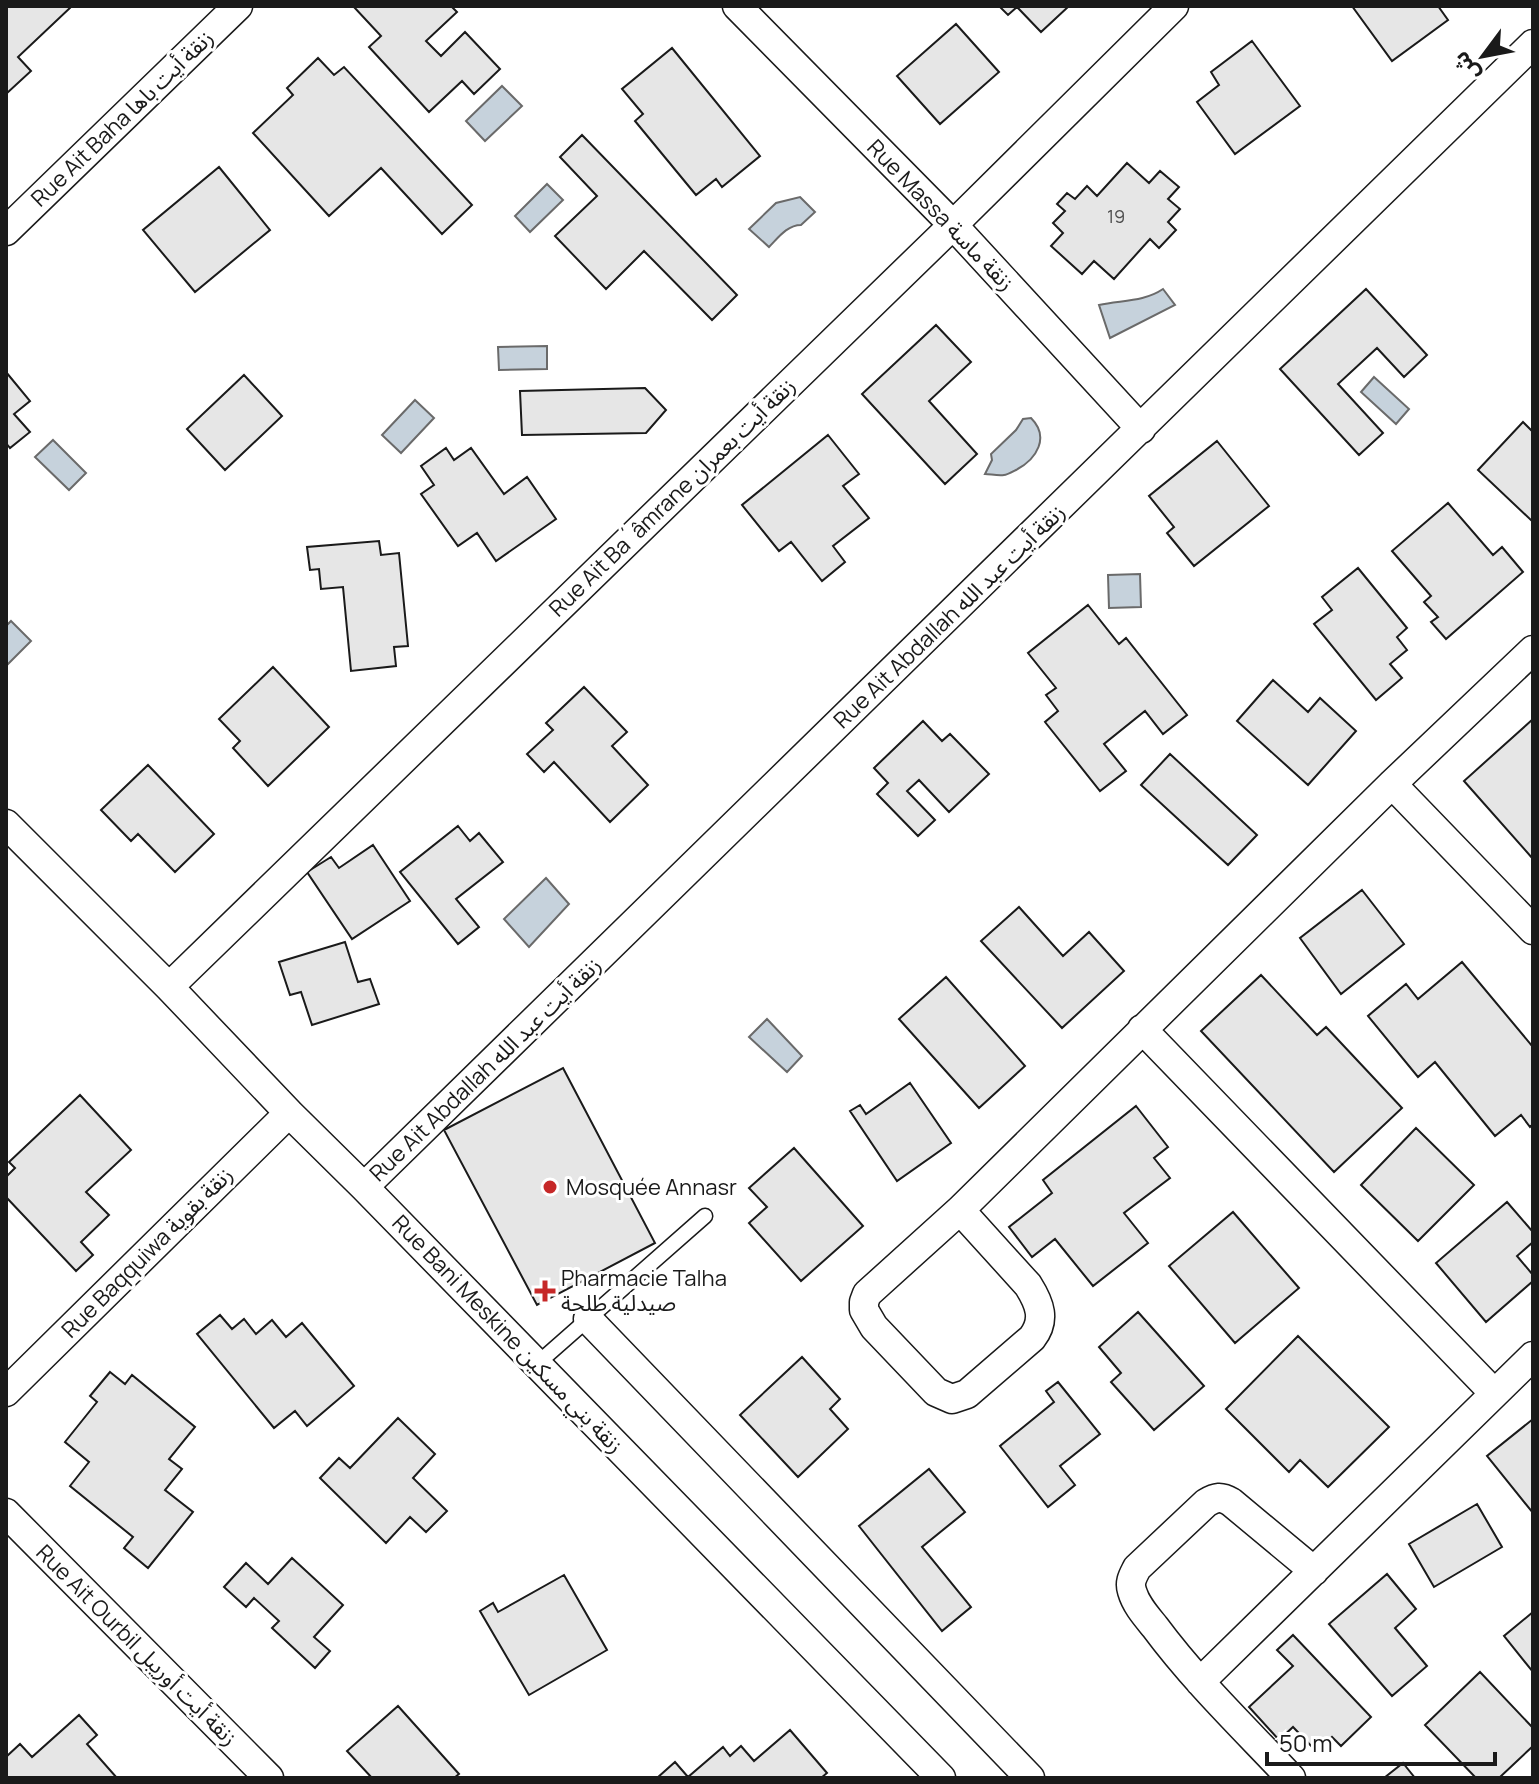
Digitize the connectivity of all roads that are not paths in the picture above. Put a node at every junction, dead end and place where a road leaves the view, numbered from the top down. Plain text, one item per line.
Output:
1 (238, 6) edge
2 (737, 6) edge
3 (1174, 6) edge
4 (1533, 44) edge
5 (953, 225) junction
6 (6, 231) edge
7 (1141, 429) junction
8 (1533, 650) edge
9 (1392, 784) junction
10 (6, 824) edge
11 (1533, 930) edge
12 (169, 987) junction
13 (1142, 1029) junction
14 (289, 1113) junction
15 (364, 1187) junction
16 (960, 1210) junction
17 (705, 1216) dead end
18 (588, 1319) junction
19 (1533, 1356) edge
20 (537, 1364) junction
21 (6, 1392) edge
22 (1494, 1393) junction
23 (6, 1513) edge
24 (1314, 1571) junction
25 (1200, 1682) junction
26 (269, 1778) edge
27 (941, 1778) edge
28 (1030, 1778) edge
29 (1291, 1778) edge

1 - 6 street, Rue Ait Baha زنقة أيت باها
2 - 5 street, Rue Massa زنقة ماسة
3 - 5 street, Rue Ait Ba´âmrane زنقة أيت بعمران
4 - 7 street, Rue Ait Abdallah زنقة أيت عبد الله
5 - 7 street, Rue Massa زنقة ماسة
5 - 12 street, Rue Ait Ba´âmrane زنقة أيت بعمران
7 - 15 street, Rue Ait Abdallah زنقة أيت عبد الله
8 - 9 street
9 - 11 street
9 - 13 street
10 - 12 street, Rue Bani Meskine زنقة بني مسكين
12 - 14 street, Rue Bani Meskine زنقة بني مسكين
13 - 16 street
13 - 22 street
14 - 15 street, Rue Bani Meskine زنقة بني مسكين
14 - 21 street, Rue Baqquiwa زنقة بقوية
15 - 20 street, Rue Bani Meskine زنقة بني مسكين
16 - 16 street
17 - 18 lane
18 - 20 lane
18 - 28 street
19 - 22 street
20 - 27 street, Rue Bani Meskine زنقة بني مسكين
22 - 24 street
23 - 26 street, Rue Ait Ourbil زنقة أيت أوريبل
24 - 25 street
24 - 25 street
25 - 29 street

